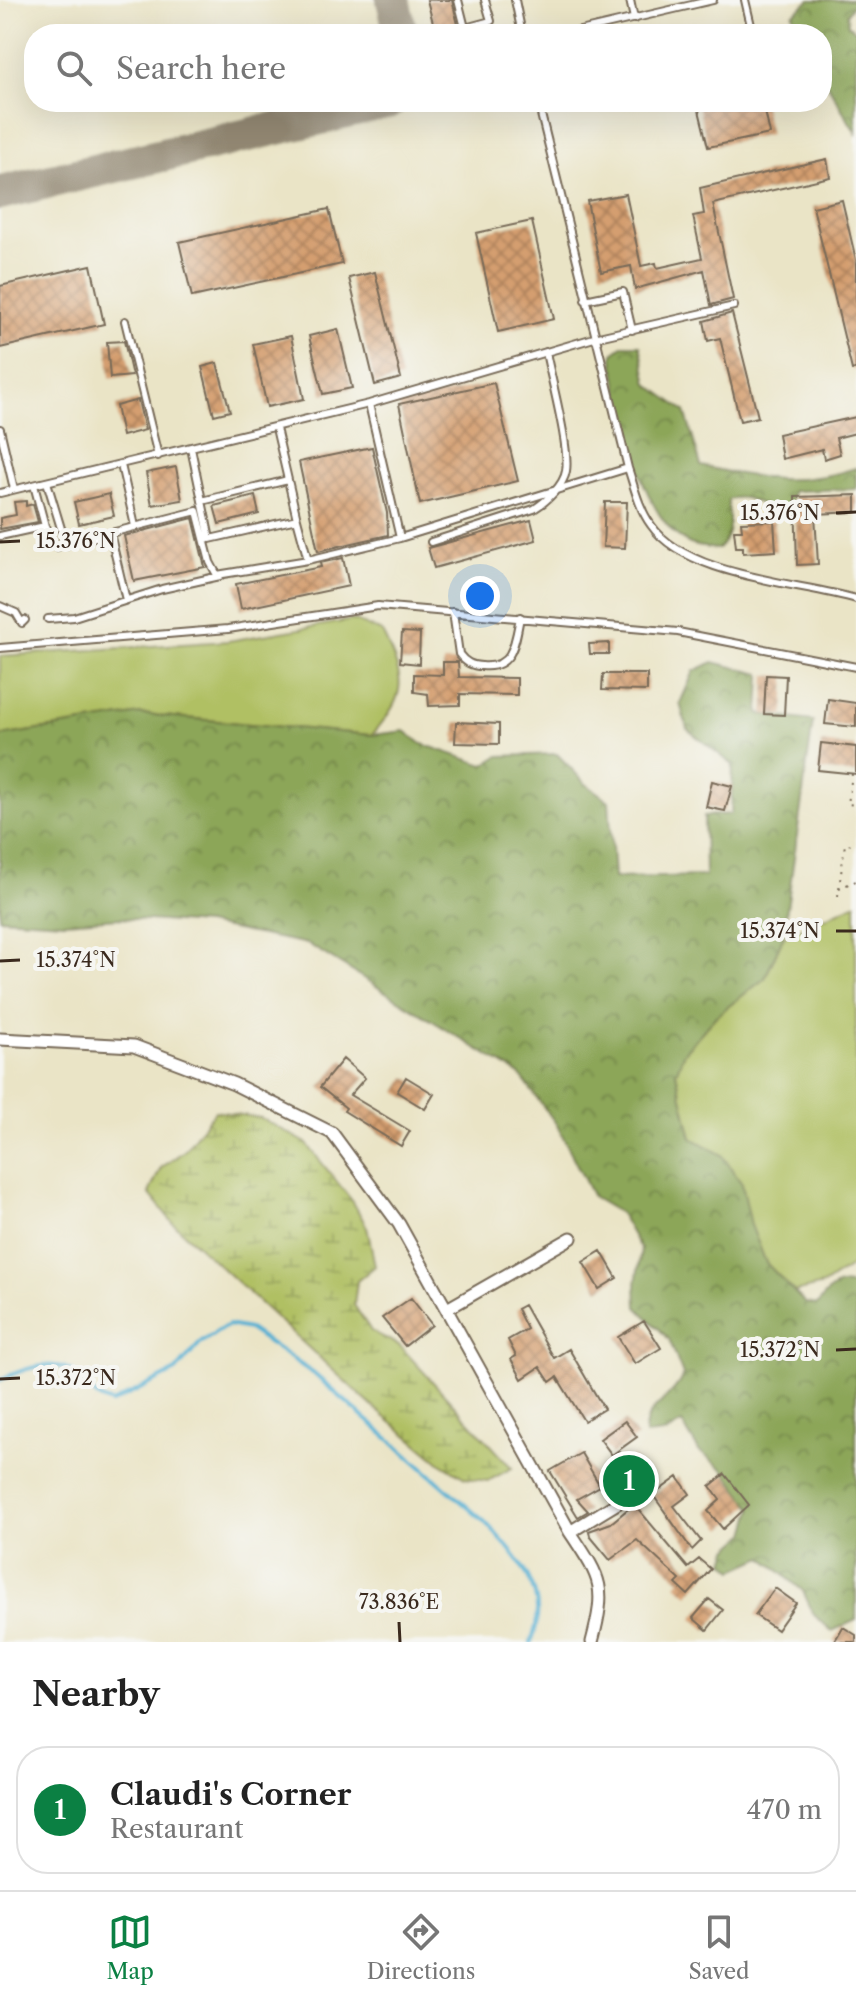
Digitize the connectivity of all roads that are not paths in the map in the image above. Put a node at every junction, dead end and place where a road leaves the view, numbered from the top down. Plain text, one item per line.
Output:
1 (458, 0) edge
2 (485, 0) edge
3 (515, 0) edge
4 (630, 0) edge
5 (713, 0) edge
6 (745, 0) edge
7 (634, 19) junction
8 (464, 24) edge
9 (480, 24) edge
10 (520, 24) edge
11 (612, 24) edge
12 (751, 24) edge
13 (540, 112) edge
14 (585, 300) junction
15 (734, 306) dead end
16 (125, 321) dead end
17 (632, 330) junction
18 (594, 338) junction
19 (546, 352) junction
20 (369, 404) junction
21 (276, 428) junction
22 (0, 429) edge
23 (191, 448) junction
24 (158, 456) junction
25 (121, 465) junction
26 (628, 468) junction
27 (288, 480) junction
28 (47, 482) junction
29 (34, 485) junction
30 (14, 489) junction
31 (553, 491) junction
32 (0, 493) edge
33 (202, 501) junction
34 (297, 519) junction
35 (45, 526) junction
36 (135, 526) junction
37 (110, 533) junction
38 (0, 536) edge
39 (400, 538) junction
40 (431, 542) dead end
41 (66, 545) junction
42 (308, 560) junction
43 (223, 576) junction
44 (856, 599) edge
45 (126, 600) junction
46 (0, 606) edge
47 (453, 612) junction
48 (520, 617) junction
49 (48, 619) dead end
50 (25, 620) dead end
51 (0, 648) edge
52 (856, 667) edge
53 (0, 1039) edge
54 (571, 1238) dead end
55 (447, 1309) junction
56 (647, 1485) dead end
57 (570, 1532) junction
58 (592, 1642) edge

1 - 8 lane
2 - 9 lane
3 - 10 lane
4 - 7 lane
5 - 7 lane
6 - 12 lane
7 - 11 lane
13 - 14 lane
14 - 17 lane
14 - 18 lane
15 - 17 lane
16 - 24 lane
17 - 18 lane
18 - 19 lane
18 - 26 lane
19 - 20 lane
19 - 31 lane
20 - 21 lane
20 - 39 lane
21 - 23 lane
21 - 27 lane
22 - 30 lane
23 - 24 lane
23 - 33 lane
24 - 25 lane
25 - 28 lane
25 - 36 lane
26 - 31 lane
26 - 44 lane
27 - 33 lane
27 - 34 lane
28 - 29 lane
28 - 41 lane
29 - 30 lane
29 - 35 lane
30 - 32 lane
31 - 39 lane
31 - 40 lane
33 - 34 lane
34 - 42 lane
35 - 38 lane
35 - 41 lane
36 - 37 lane
36 - 43 lane
37 - 41 lane
37 - 45 lane
39 - 42 lane
42 - 43 lane
43 - 45 lane
45 - 49 lane
46 - 50 lane
47 - 48 lane
47 - 48 lane
47 - 51 lane
48 - 52 lane
53 - 55 street
54 - 55 street
55 - 57 street
56 - 57 street
57 - 58 street

